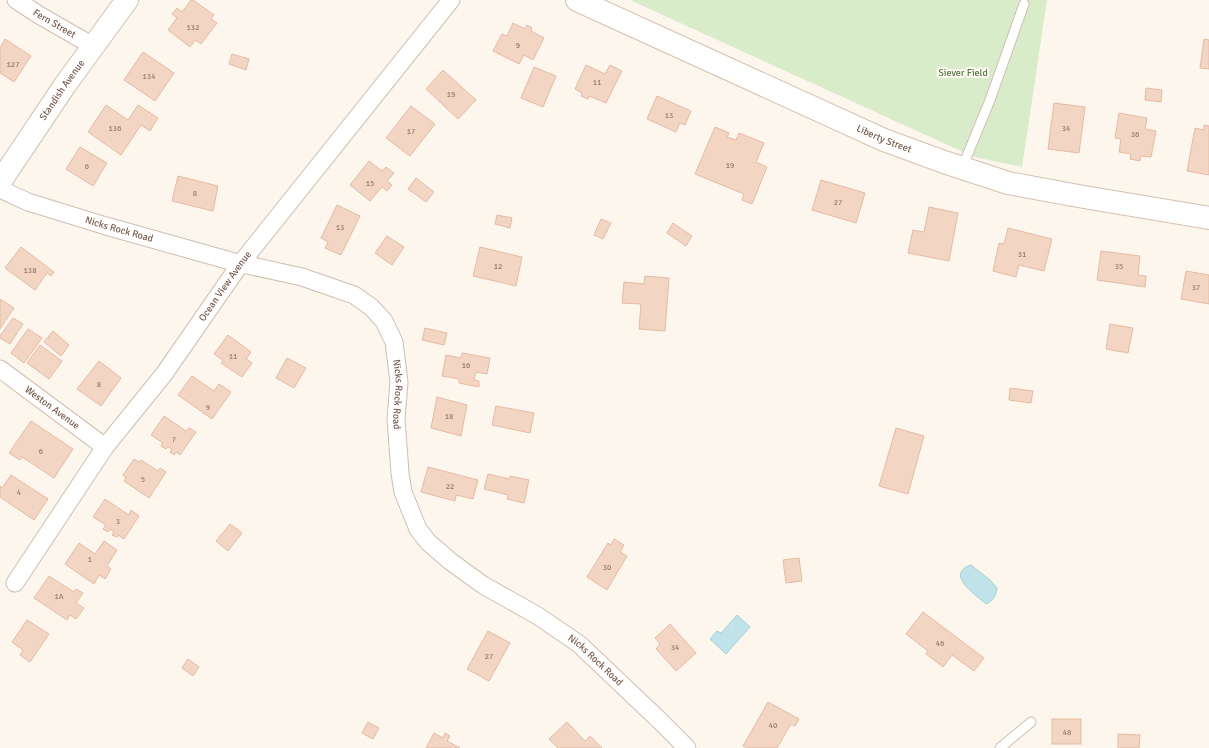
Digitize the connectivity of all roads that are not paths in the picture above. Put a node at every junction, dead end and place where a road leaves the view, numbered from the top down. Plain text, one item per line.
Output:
1 (16, 0) edge
2 (127, 0) edge
3 (451, 0) edge
4 (578, 0) edge
5 (1024, 4) dead end
6 (93, 46) junction
7 (962, 168) junction
8 (0, 182) edge
9 (0, 189) edge
10 (1209, 218) edge
11 (241, 263) junction
12 (0, 369) edge
13 (105, 447) junction
14 (14, 583) dead end
15 (1031, 722) dead end
16 (687, 748) edge
17 (1000, 748) edge

1 - 6 street, Fern Street
2 - 6 street, Standish Avenue
3 - 11 street, Ocean View Avenue
4 - 7 street, Liberty Street
5 - 7 lane
6 - 8 street, Standish Avenue
7 - 10 street, Liberty Street
9 - 11 street, Nicks Rock Road
11 - 13 street, Ocean View Avenue
11 - 16 street, Nicks Rock Road
12 - 13 street, Weston Avenue
13 - 14 street, Ocean View Avenue
15 - 17 lane

